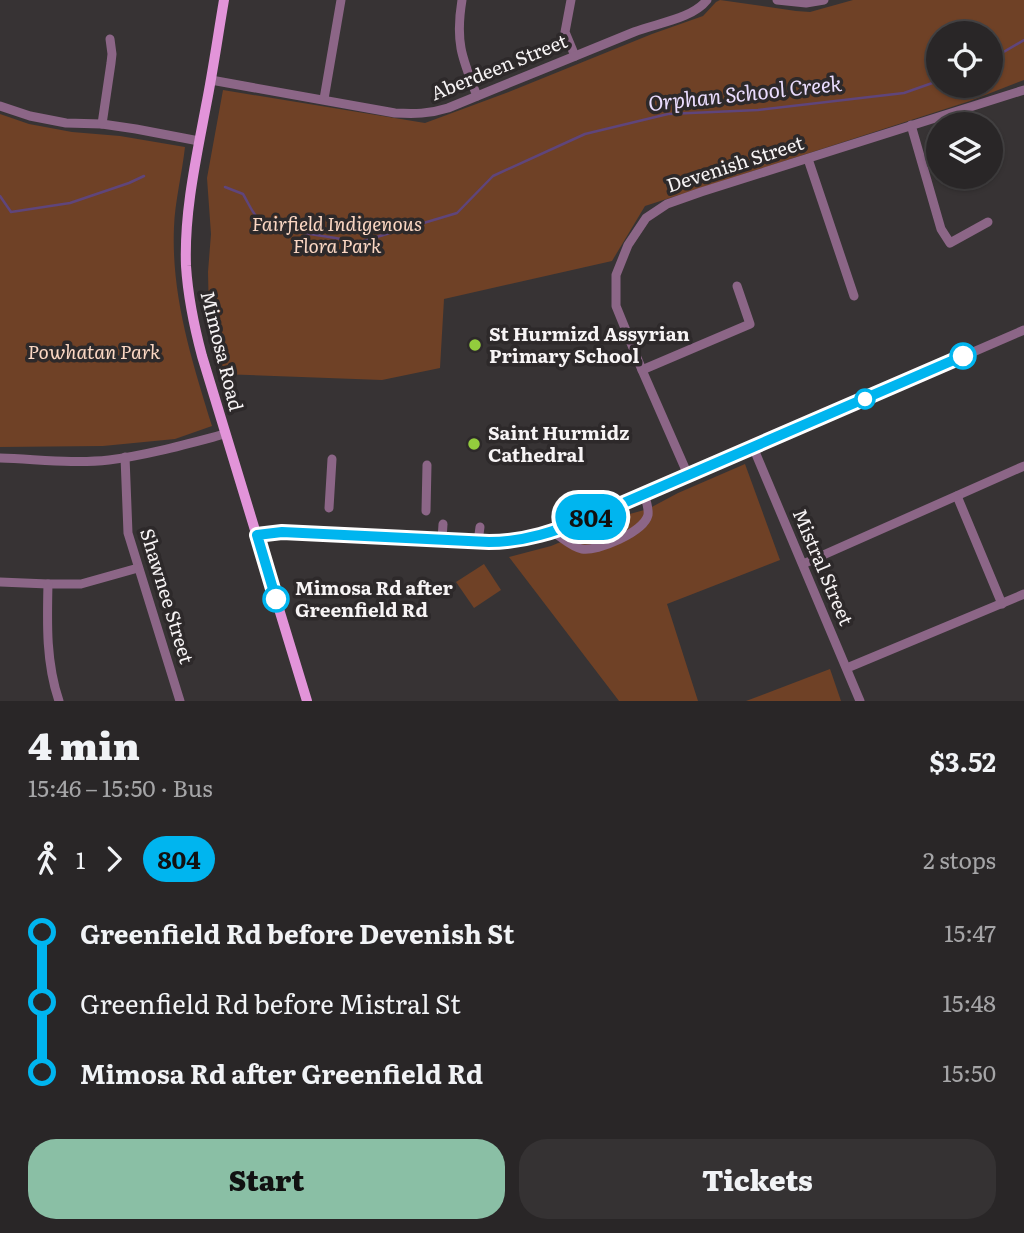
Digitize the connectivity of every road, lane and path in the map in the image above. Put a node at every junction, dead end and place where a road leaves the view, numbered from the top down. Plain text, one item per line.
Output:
1 (224, 0) edge
2 (341, 0) edge
3 (462, 0) edge
4 (571, 0) edge
5 (707, 0) edge
6 (778, 0) edge
7 (824, 0) edge
8 (110, 39) dead end
9 (575, 56) junction
10 (211, 80) junction
11 (1024, 90) edge
12 (477, 96) junction
13 (324, 99) junction
14 (0, 106) edge
15 (102, 124) junction
16 (912, 125) junction
17 (199, 141) junction
18 (808, 159) junction
19 (988, 222) dead end
20 (737, 286) dead end
21 (854, 296) dead end
22 (1024, 330) edge
23 (642, 370) junction
24 (226, 434) junction
25 (753, 447) junction
26 (125, 457) junction
27 (0, 458) edge
28 (332, 459) dead end
29 (427, 465) dead end
30 (1024, 466) edge
31 (688, 475) junction
32 (644, 494) junction
33 (957, 496) junction
34 (329, 508) dead end
35 (426, 512) dead end
36 (443, 524) dead end
37 (480, 527) dead end
38 (554, 532) junction
39 (257, 535) junction
40 (442, 540) junction
41 (478, 542) junction
42 (803, 564) junction
43 (138, 568) junction
44 (0, 582) edge
45 (48, 584) junction
46 (1024, 594) edge
47 (1003, 604) junction
48 (847, 668) junction
49 (59, 701) edge
50 (180, 701) edge
51 (307, 701) edge
52 (860, 701) edge

1 - 10 main road, Mimosa Road
2 - 13 street
3 - 12 street
4 - 9 street
5 - 9 street, Aberdeen Street
6 - 7 street
8 - 15 street
9 - 12 street, Aberdeen Street
10 - 13 street, Aberdeen Street
10 - 17 main road, Mimosa Road
11 - 16 street, Devenish Street
12 - 13 street, Aberdeen Street
14 - 15 street
15 - 17 street
16 - 18 street, Devenish Street
16 - 19 street
17 - 24 main road, Mimosa Road
18 - 21 street
18 - 23 street, Devenish Street
20 - 23 street
22 - 25 street
23 - 31 street, Devenish Street
24 - 26 street
24 - 39 main road, Mimosa Road
25 - 31 street
25 - 42 street, Mistral Street
26 - 27 street
26 - 43 street, Shawnee Street
28 - 34 street
29 - 35 street
30 - 33 street
31 - 32 street
32 - 38 street
32 - 38 street
33 - 42 street
33 - 47 street
36 - 40 street
37 - 41 street
38 - 41 street
39 - 40 street
39 - 51 main road, Mimosa Road
40 - 41 street
42 - 48 street, Mistral Street
43 - 45 street
43 - 50 street, Shawnee Street
44 - 45 street
45 - 49 street
46 - 47 street
47 - 48 street
48 - 52 street, Mistral Street

